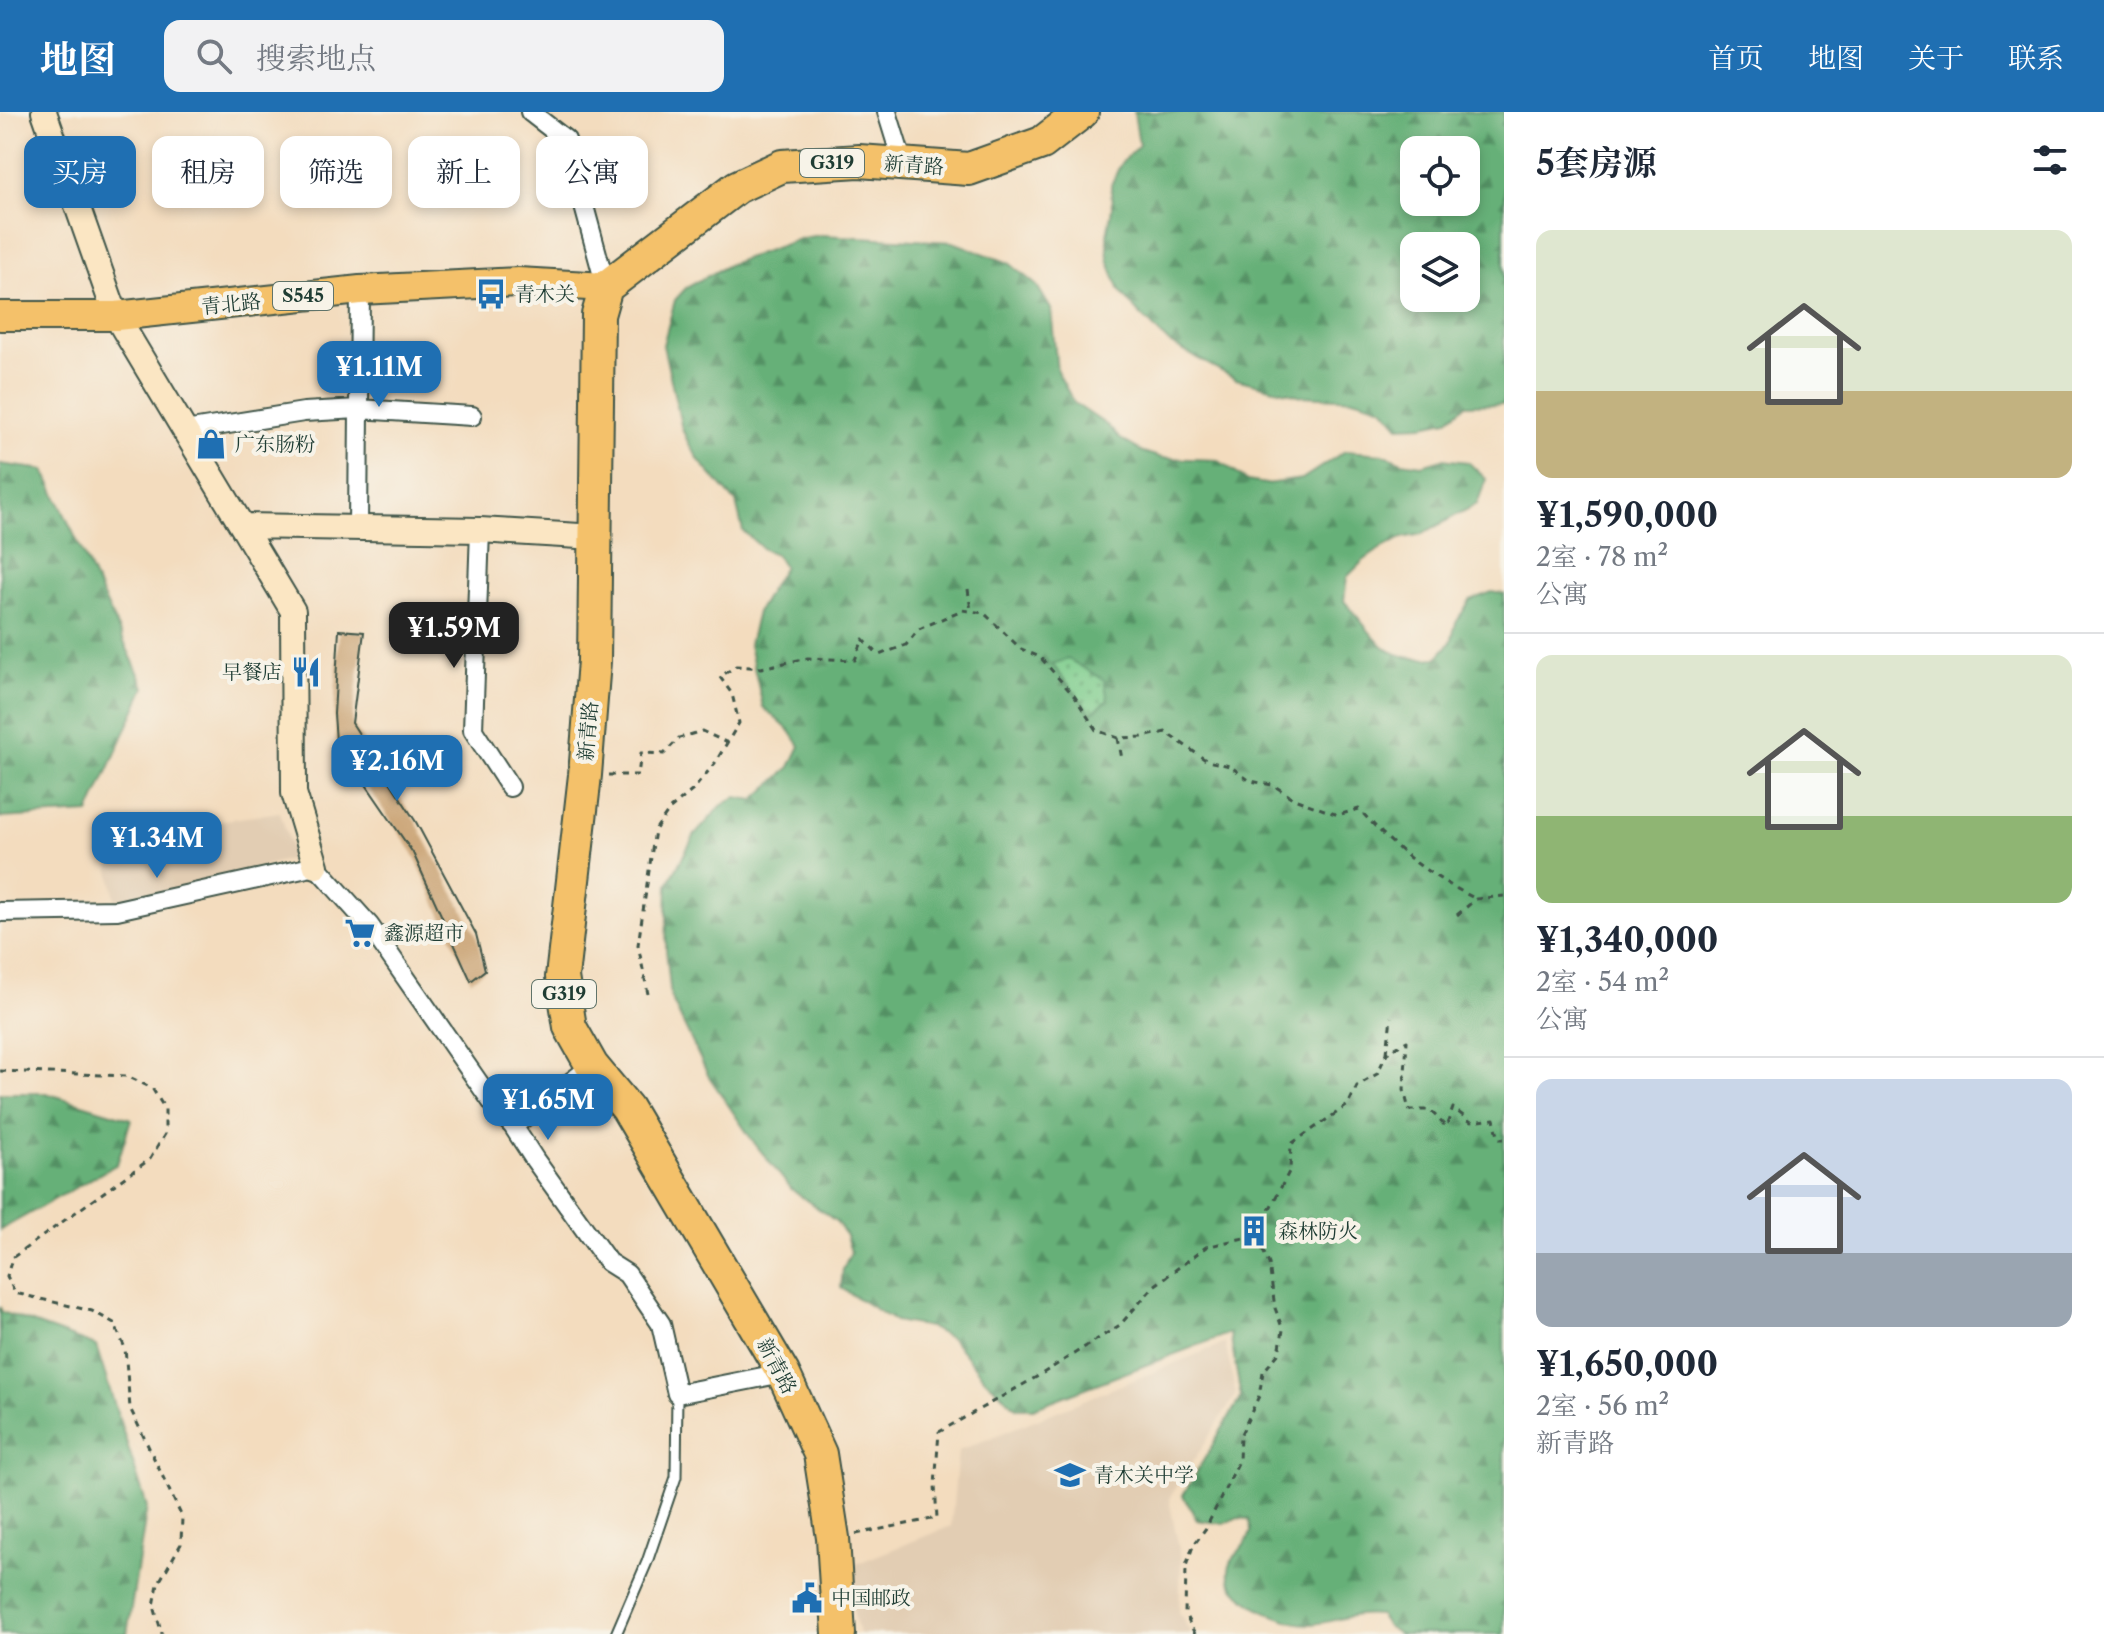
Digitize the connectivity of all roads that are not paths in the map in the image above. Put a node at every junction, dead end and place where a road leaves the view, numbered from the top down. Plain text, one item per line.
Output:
1 (44, 112) edge
2 (887, 112) edge
3 (1082, 112) edge
4 (542, 115) edge
5 (903, 164) junction
6 (606, 287) junction
7 (360, 290) junction
8 (0, 316) edge
9 (116, 316) junction
10 (358, 409) junction
11 (472, 416) dead end
12 (185, 431) junction
13 (242, 526) junction
14 (358, 528) junction
15 (480, 530) junction
16 (596, 537) junction
17 (510, 787) dead end
18 (316, 866) junction
19 (0, 912) edge
20 (592, 1066) junction
21 (513, 1126) junction
22 (783, 1373) junction
23 (677, 1394) junction
24 (616, 1634) edge
25 (839, 1634) edge

1 - 9 main road
2 - 5 street
3 - 5 highway, 新青路 / G319
4 - 6 street
5 - 6 highway, 新青路 / G319
6 - 7 main road, 青北路 / S545
6 - 16 highway, 新青路 / G319
7 - 9 main road, 青北路 / S545
7 - 10 street
8 - 9 main road, 青北路 / S545
9 - 12 main road
10 - 11 street
10 - 12 street
10 - 14 street
12 - 13 main road
13 - 14 main road
13 - 18 main road
14 - 15 main road
15 - 16 main road
15 - 17 street
16 - 20 highway, 新青路 / G319
18 - 19 street
18 - 21 street
20 - 21 street
20 - 22 highway, 新青路 / G319
21 - 23 street
22 - 23 street
22 - 25 highway, 新青路 / G319
23 - 24 lane

